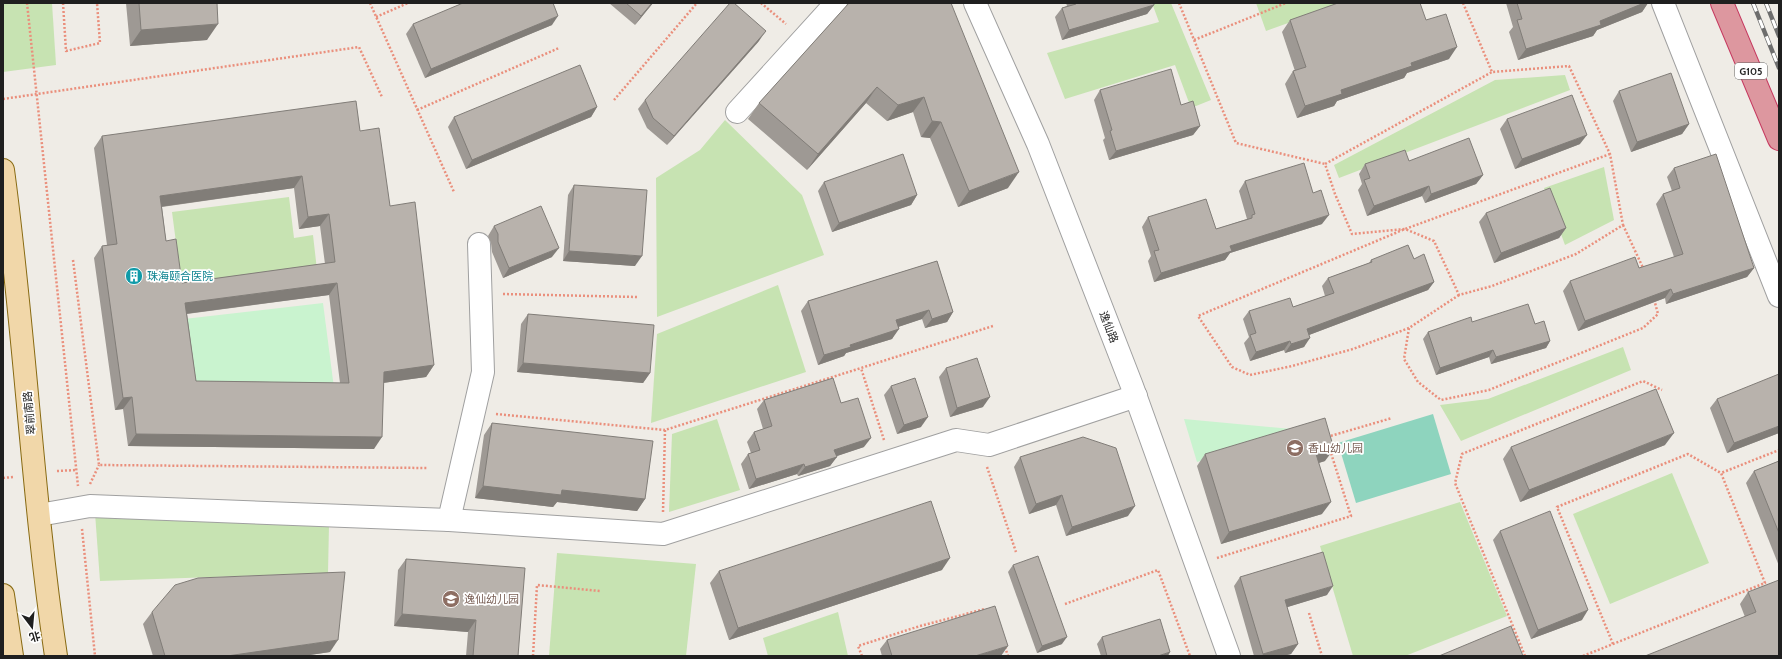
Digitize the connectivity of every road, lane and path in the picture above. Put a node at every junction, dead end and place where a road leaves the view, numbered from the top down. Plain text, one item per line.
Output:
1 (26, 3) edge
2 (64, 3) edge
3 (97, 3) edge
4 (370, 3) edge
5 (408, 3) edge
6 (697, 3) edge
7 (761, 3) edge
8 (836, 3) edge
9 (975, 3) edge
10 (1179, 3) edge
11 (1286, 3) edge
12 (1463, 3) edge
13 (1663, 3) edge
14 (1722, 3) edge
15 (376, 17) junction
16 (803, 39) junction
17 (1194, 40) junction
18 (559, 48) dead end
19 (1492, 72) junction
20 (36, 94) junction
21 (382, 97) dead end
22 (3, 99) edge
23 (614, 100) dead end
24 (418, 110) junction
25 (737, 112) dead end
26 (1779, 139) edge
27 (1610, 154) junction
28 (1325, 164) junction
29 (3, 170) edge
30 (454, 192) dead end
31 (1623, 225) junction
32 (1405, 229) junction
33 (479, 244) dead end
34 (74, 260) dead end
35 (1647, 276) edge
36 (480, 294) junction
37 (1653, 294) edge
38 (1459, 295) junction
39 (1779, 296) edge
40 (637, 297) dead end
41 (993, 326) dead end
42 (1409, 328) junction
43 (861, 368) junction
44 (1662, 390) dead end
45 (1136, 396) junction
46 (473, 412) junction
47 (1392, 418) dead end
48 (665, 430) junction
49 (989, 445) junction
50 (1779, 450) edge
51 (891, 461) junction
52 (428, 468) dead end
53 (1721, 473) junction
54 (80, 507) junction
55 (39, 515) junction
56 (449, 520) junction
57 (663, 534) junction
58 (1016, 552) dead end
59 (1196, 564) junction
60 (600, 592) dead end
61 (3, 595) edge
62 (1065, 604) dead end
63 (992, 612) edge
64 (1308, 613) dead end
65 (1003, 641) edge
66 (1612, 644) junction
67 (12, 656) edge
68 (56, 656) edge
69 (94, 656) edge
70 (533, 656) edge
71 (862, 656) edge
72 (1008, 656) edge
73 (1190, 656) edge
74 (1229, 656) edge
75 (1322, 656) edge
76 (1525, 656) edge
77 (1583, 656) edge

1 - 20 path
2 - 3 path
4 - 15 path
5 - 15 path
6 - 23 path
7 - 16 path
8 - 16 street
9 - 45 street, 逸仙路
10 - 17 path
11 - 17 path
12 - 19 path
13 - 39 street
14 - 26 highway, G105
15 - 24 path
16 - 25 street
17 - 28 path
18 - 24 path
19 - 27 path
19 - 28 path
20 - 21 path
20 - 22 path
20 - 54 path
24 - 30 path
27 - 31 path
27 - 32 path
28 - 32 path
29 - 55 main road, 翠前南路
31 - 35 path
31 - 38 path
32 - 38 path
32 - 42 path
33 - 36 street
34 - 52 path
36 - 40 path
36 - 46 street
37 - 42 path
38 - 42 path
41 - 43 path
43 - 48 path
43 - 51 path
44 - 76 path
45 - 49 street
45 - 59 street, 逸仙路
46 - 48 path
46 - 56 street
47 - 59 path
48 - 57 path
49 - 51 street
49 - 58 path
50 - 53 path
51 - 57 street
53 - 66 path
53 - 66 path
54 - 55 street
54 - 56 street
54 - 69 path
55 - 68 main road, 翠前南路
56 - 57 street
59 - 74 street, 逸仙路
60 - 70 path
61 - 67 main road
62 - 73 path
63 - 71 path
64 - 75 path
65 - 72 path
66 - 77 path

